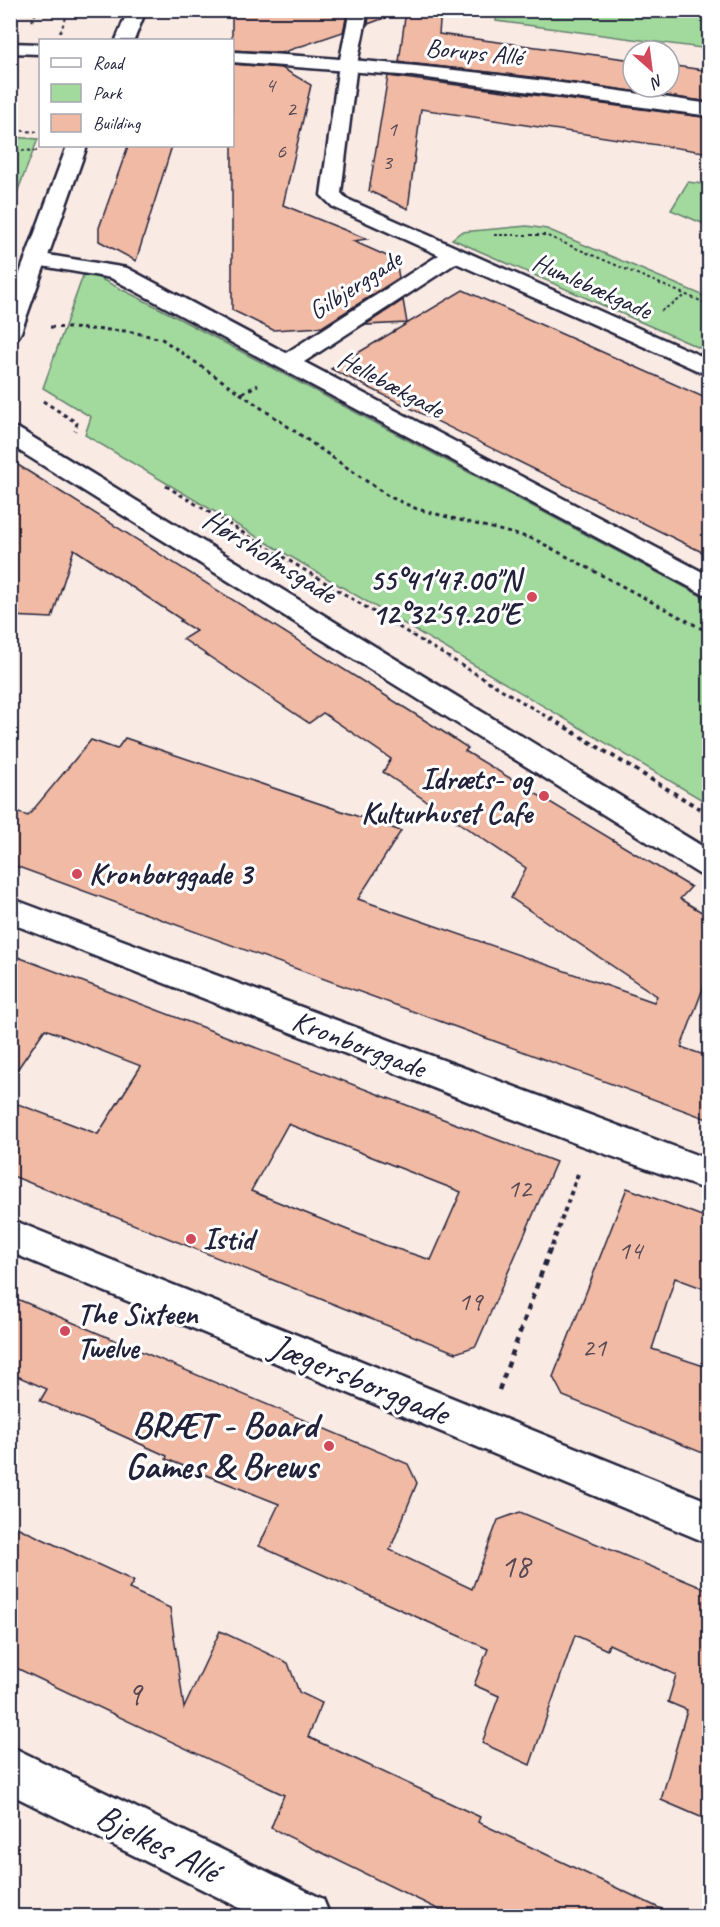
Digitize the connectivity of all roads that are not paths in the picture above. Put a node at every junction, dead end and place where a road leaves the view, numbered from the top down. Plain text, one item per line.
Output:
1 (137, 10) edge
2 (359, 10) edge
3 (125, 39) edge
4 (10, 48) edge
5 (39, 49) edge
6 (234, 57) edge
7 (348, 64) junction
8 (710, 110) edge
9 (77, 147) edge
10 (452, 256) junction
11 (36, 259) junction
12 (12, 328) edge
13 (289, 361) junction
14 (710, 369) edge
15 (10, 434) edge
16 (710, 587) edge
17 (710, 866) edge
18 (10, 910) edge
19 (710, 1176) edge
20 (10, 1235) edge
21 (710, 1523) edge
22 (10, 1769) edge
23 (306, 1917) edge

1 - 3 street
2 - 7 street
4 - 5 street
6 - 7 street, Borups Allé
7 - 8 street, Borups Allé
7 - 10 street, Humlebækgade
9 - 11 street
10 - 13 street, Gilbjerggade
10 - 14 street, Humlebækgade
11 - 12 street
11 - 13 street, Hellebækgade
13 - 16 street, Hellebækgade
15 - 17 street, Hørsholmsgade
18 - 19 street, Kronborggade
20 - 21 street, Jægersborggade
22 - 23 street, Bjelkes Allé

